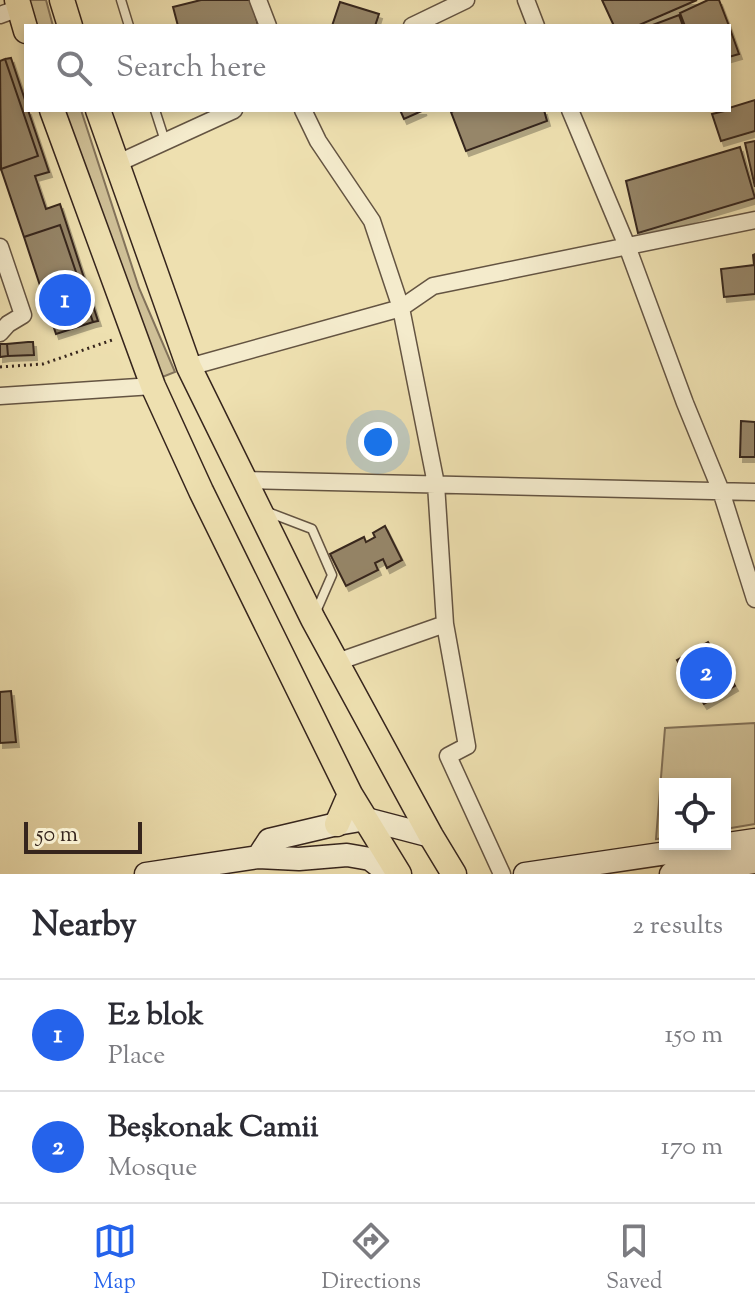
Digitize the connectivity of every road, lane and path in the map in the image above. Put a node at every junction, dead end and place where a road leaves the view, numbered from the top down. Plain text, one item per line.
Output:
1 (62, 0) edge
2 (121, 0) edge
3 (258, 0) edge
4 (466, 0) edge
5 (526, 0) edge
6 (69, 24) edge
7 (128, 24) edge
8 (267, 24) edge
9 (416, 24) edge
10 (535, 24) edge
11 (53, 112) edge
12 (99, 112) edge
13 (156, 112) edge
14 (230, 112) edge
15 (304, 112) edge
16 (571, 112) edge
17 (165, 142) junction
18 (116, 164) junction
19 (755, 220) edge
20 (627, 246) junction
21 (0, 247) edge
22 (401, 308) junction
23 (0, 333) edge
24 (122, 336) dead end
25 (0, 367) edge
26 (189, 367) junction
27 (0, 383) edge
28 (153, 386) junction
29 (0, 396) edge
30 (245, 480) junction
31 (436, 484) junction
32 (721, 491) junction
33 (755, 492) edge
34 (258, 508) junction
35 (755, 599) edge
36 (313, 619) junction
37 (445, 624) junction
38 (337, 662) junction
39 (350, 794) junction
40 (366, 819) junction
41 (337, 824) junction
42 (431, 836) junction
43 (755, 840) edge
44 (755, 862) edge
45 (259, 865) edge
46 (299, 866) edge
47 (451, 872) edge
48 (146, 874) edge
49 (389, 874) edge
50 (399, 874) edge
51 (502, 874) edge
52 (525, 874) edge
53 (671, 874) edge

1 - 6 main road
2 - 7 lane
3 - 8 street
4 - 9 street
5 - 10 street
11 - 28 main road
12 - 18 main road
13 - 17 lane
14 - 17 street
15 - 22 street
16 - 20 street
17 - 18 street
18 - 26 main road
19 - 20 street
20 - 22 street
20 - 32 street
21 - 23 street
22 - 26 street
22 - 31 street
24 - 25 path
26 - 30 main road
27 - 29 street
28 - 29 street
28 - 39 main road
30 - 31 street
30 - 34 main road
31 - 32 street
31 - 37 street
32 - 33 street
32 - 35 street
34 - 36 main road
34 - 36 lane
36 - 38 main road
37 - 38 street
37 - 51 street
38 - 42 main road
39 - 40 main road
39 - 41 main road
40 - 41 main road
40 - 42 main road
40 - 50 main road
41 - 45 main road
42 - 47 main road
43 - 52 main road
44 - 53 main road
45 - 46 main road
45 - 48 main road
46 - 49 main road

